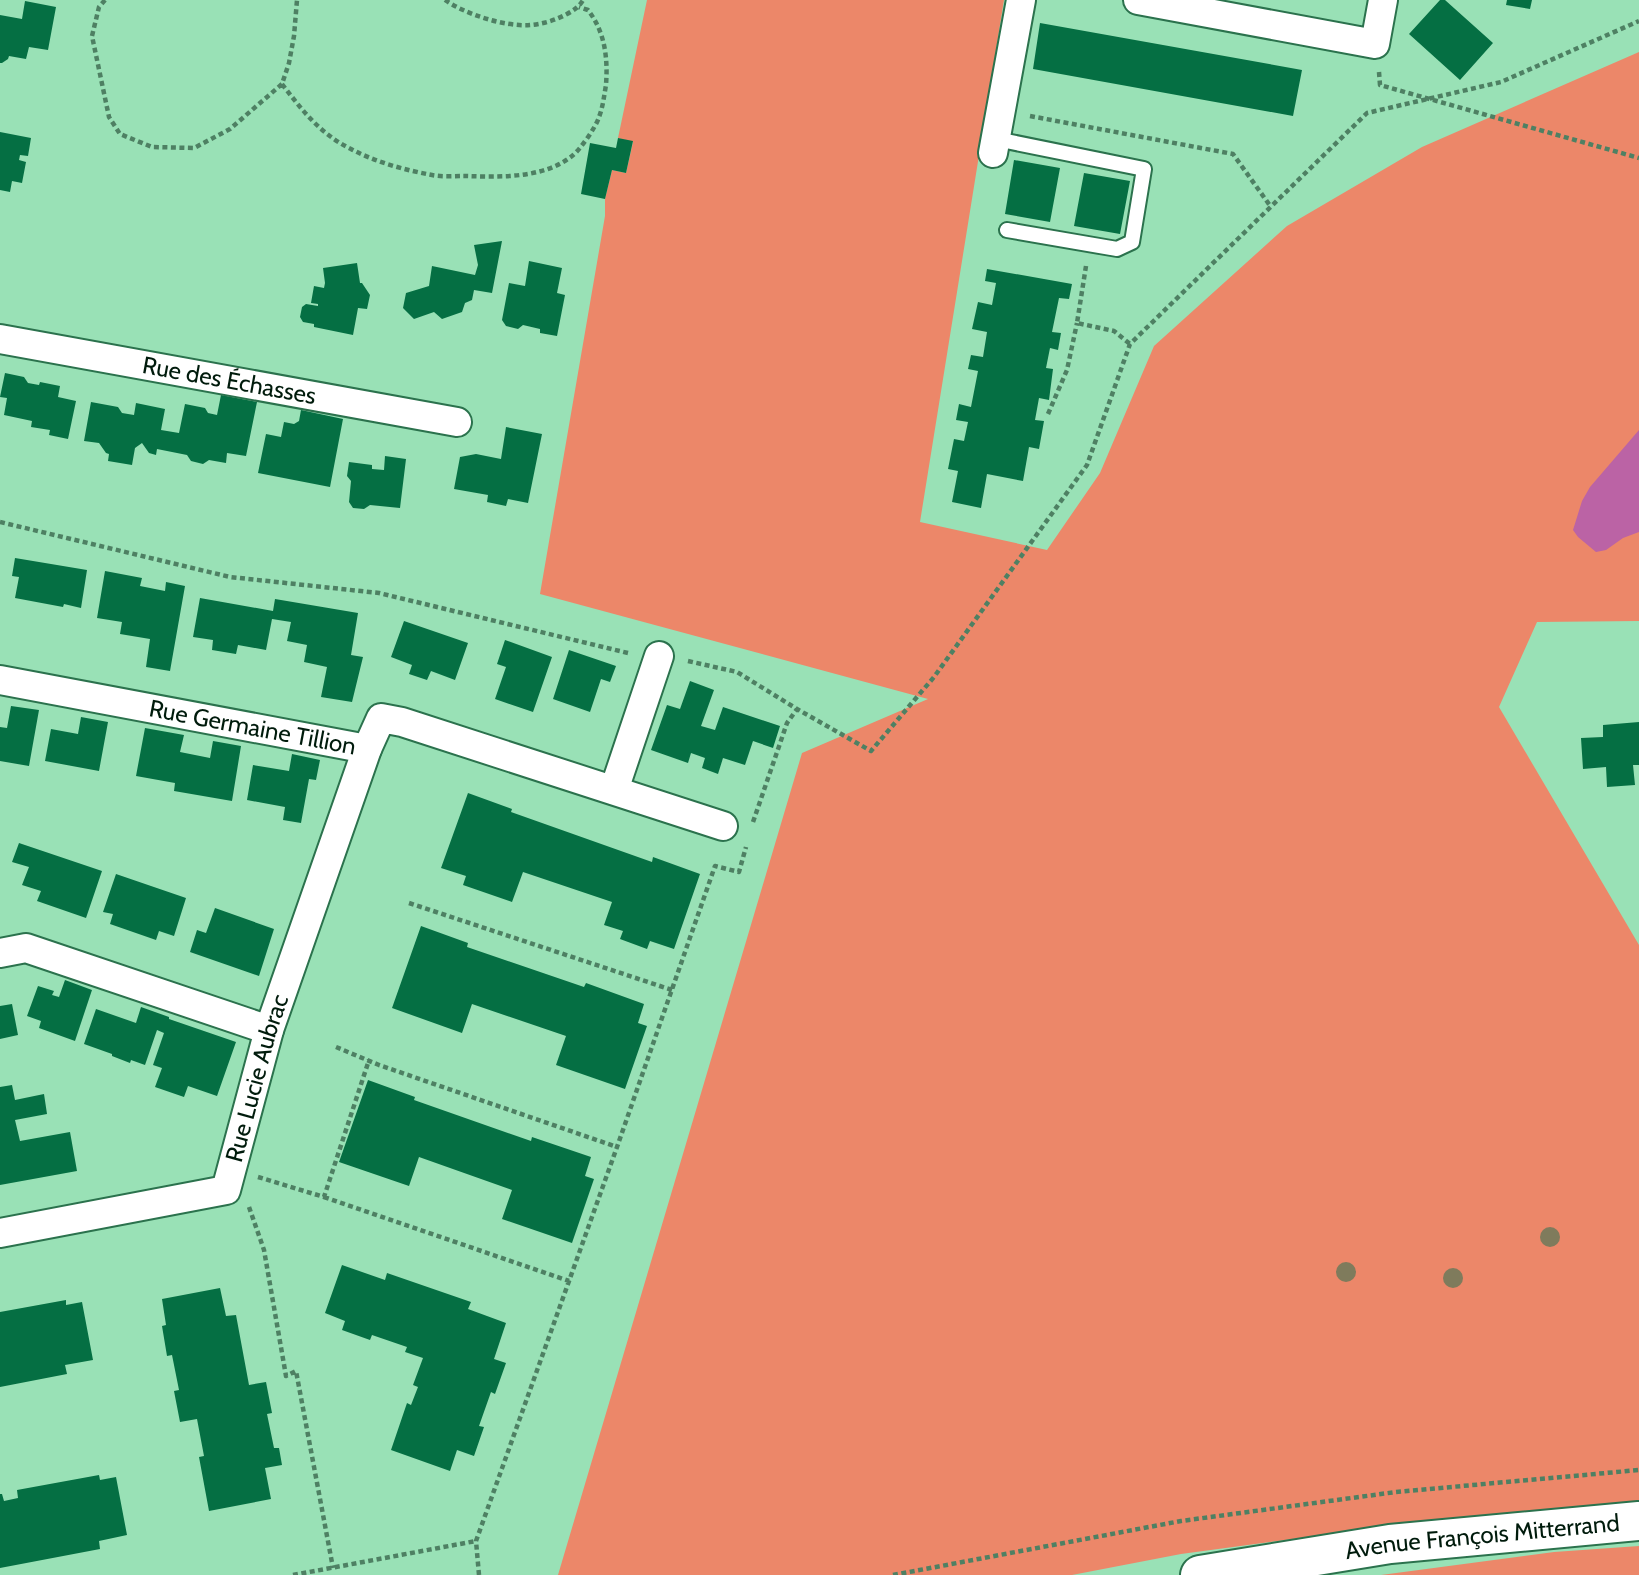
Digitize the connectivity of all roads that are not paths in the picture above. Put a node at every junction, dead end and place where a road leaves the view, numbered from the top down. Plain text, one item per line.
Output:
1 (1021, 0) edge
2 (1138, 0) edge
3 (1383, 0) edge
4 (994, 146) joint
5 (1007, 230) dead end
6 (0, 339) edge
7 (457, 422) dead end
8 (659, 656) road end
9 (0, 680) edge
10 (367, 749) junction
11 (614, 790) junction
12 (736, 829) road end
13 (0, 953) edge
14 (269, 1030) junction
15 (0, 1233) edge
16 (1639, 1521) edge
17 (1200, 1575) edge

1 - 4 street
2 - 3 street
4 - 5 lane
6 - 7 street, Rue des Échasses
8 - 11 street
9 - 10 street, Rue Germaine Tillion
10 - 11 street, Rue Germaine Tillion
10 - 14 street, Rue Lucie Aubrac
11 - 12 street, Rue Germaine Tillion
13 - 14 street
14 - 15 street, Rue Lucie Aubrac
16 - 17 main road, Avenue François Mitterrand

